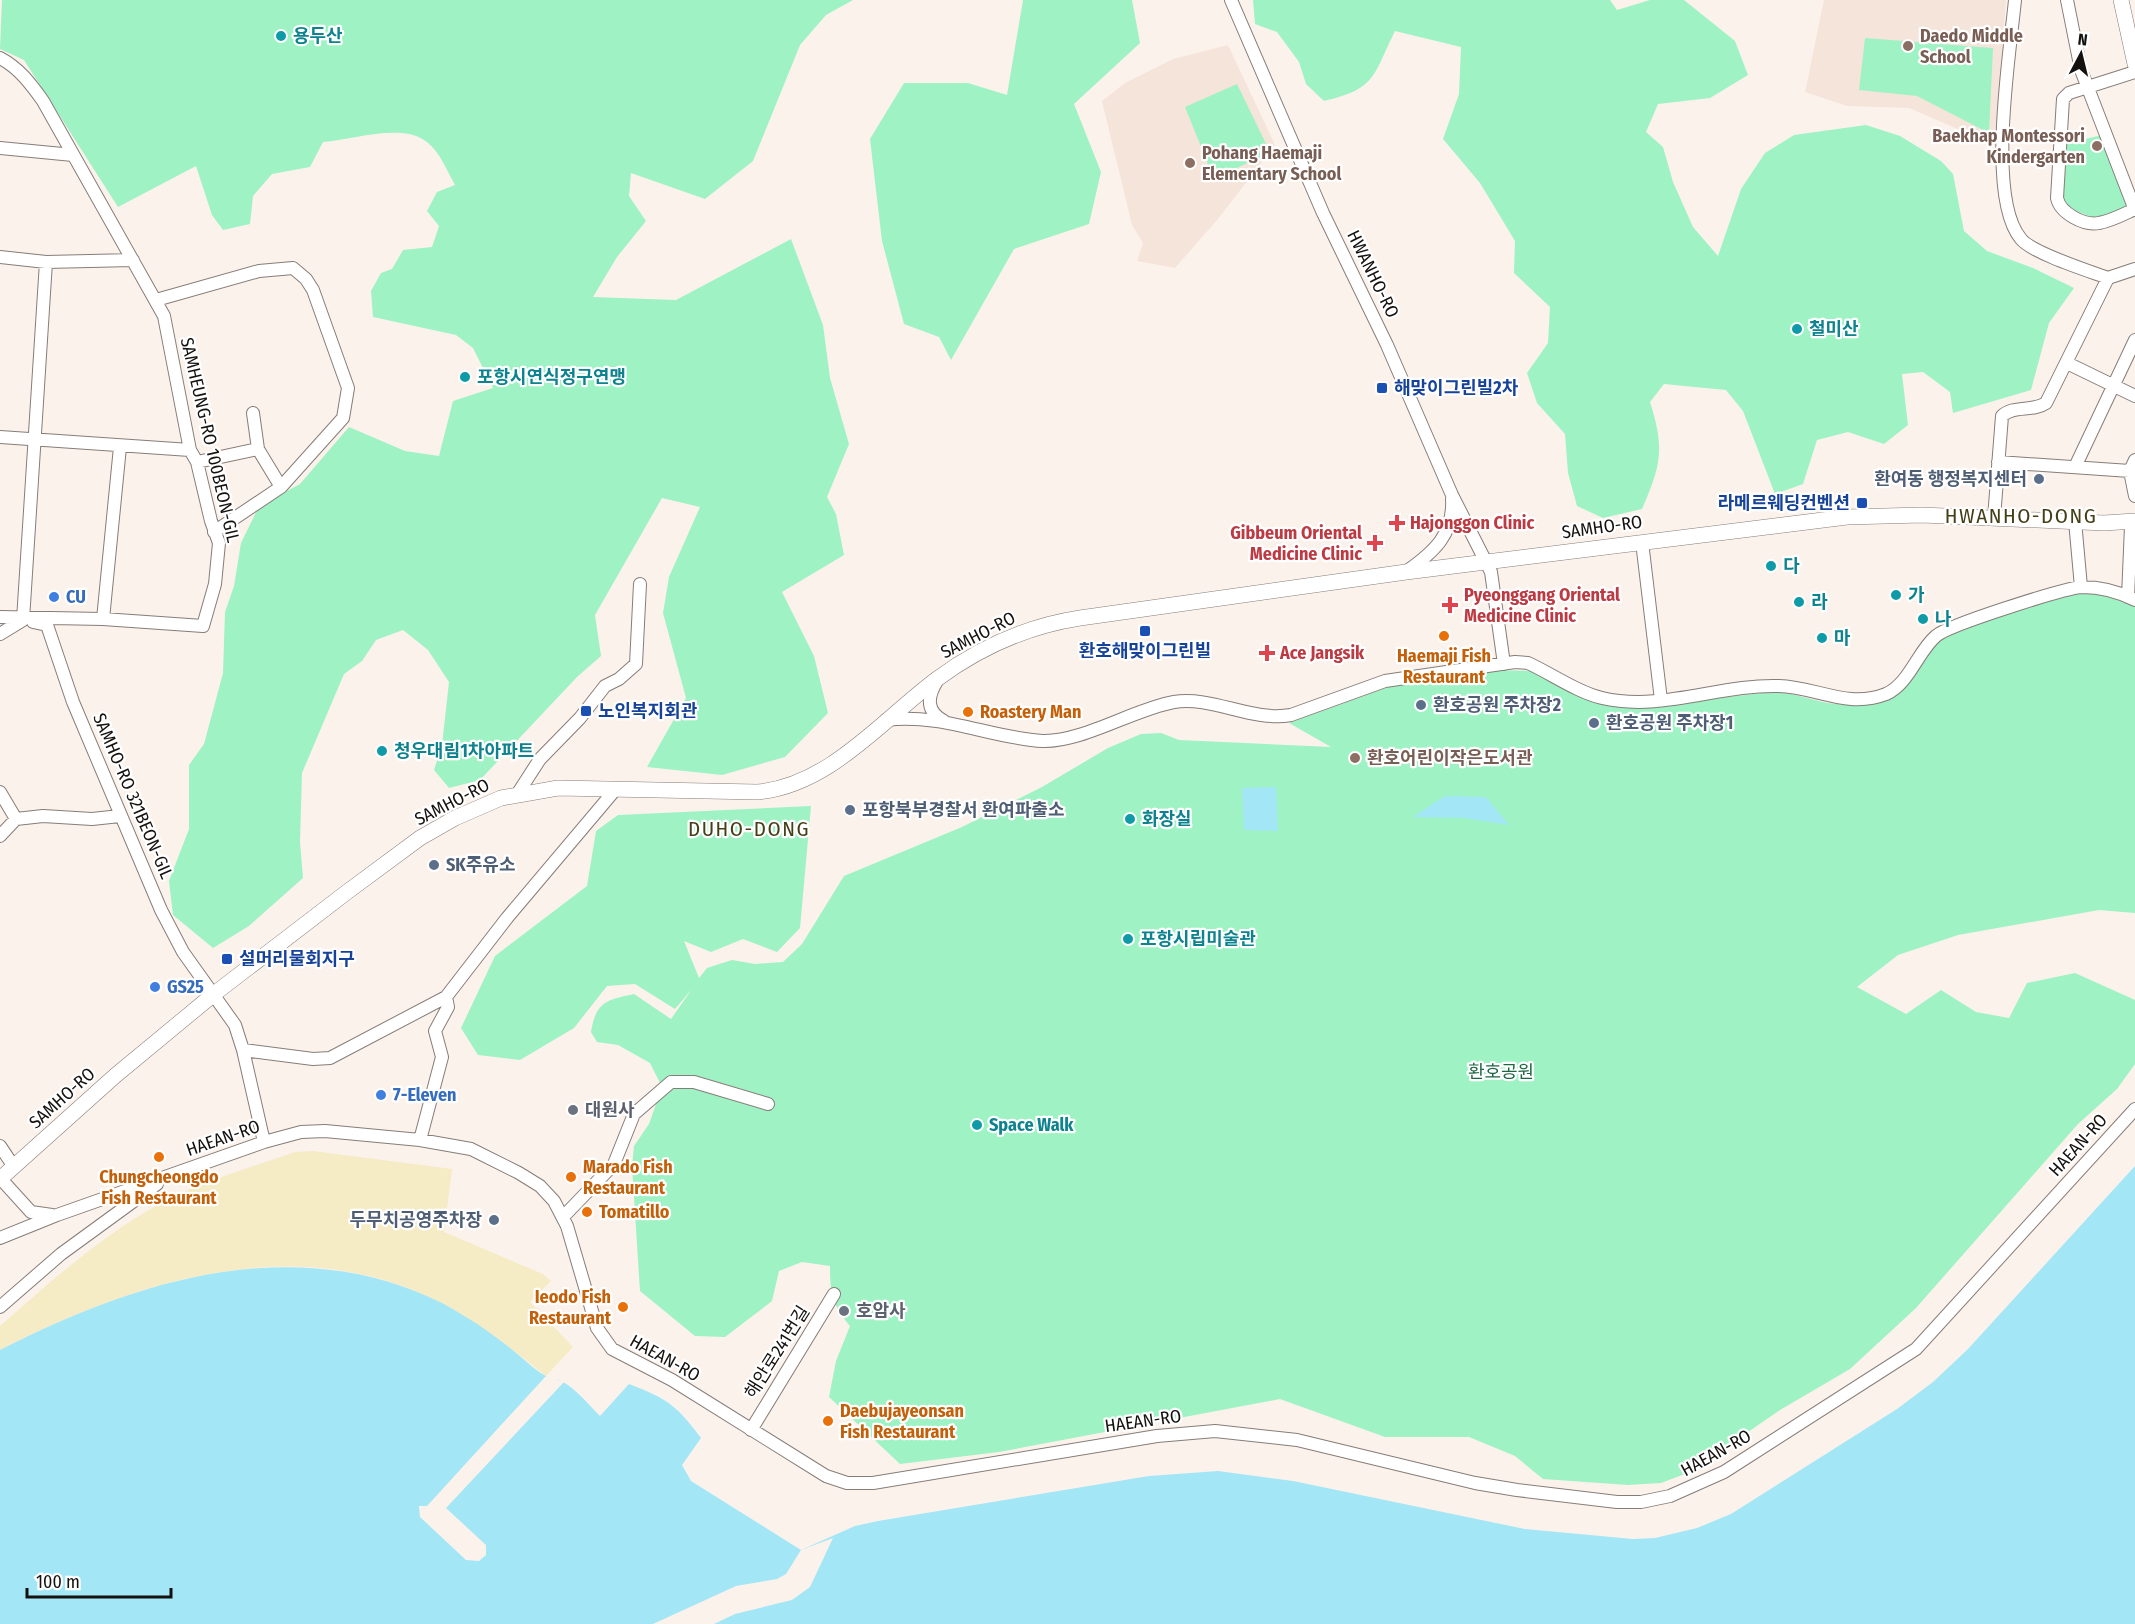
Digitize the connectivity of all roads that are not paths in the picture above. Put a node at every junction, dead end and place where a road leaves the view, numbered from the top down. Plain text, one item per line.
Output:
1 (1231, 0) edge
2 (2015, 0) edge
3 (2067, 0) edge
4 (2121, 0) edge
5 (0, 58) edge
6 (2135, 64) edge
7 (2135, 72) edge
8 (2087, 86) junction
9 (0, 148) edge
10 (73, 155) junction
11 (2135, 209) edge
12 (0, 257) edge
13 (133, 260) junction
14 (46, 262) junction
15 (2135, 269) edge
16 (2108, 278) junction
17 (156, 300) junction
18 (2135, 340) edge
19 (2067, 363) junction
20 (2113, 387) junction
21 (2135, 396) edge
22 (253, 413) dead end
23 (0, 437) edge
24 (34, 437) junction
25 (120, 447) junction
26 (258, 448) junction
27 (190, 450) junction
28 (197, 462) junction
29 (1998, 462) junction
30 (2132, 465) edge
31 (2075, 466) junction
32 (281, 487) junction
33 (1452, 495) junction
34 (2135, 496) edge
35 (1994, 518) junction
36 (2075, 521) junction
37 (2134, 524) edge
38 (214, 532) junction
39 (1642, 542) junction
40 (1486, 562) junction
41 (1406, 572) junction
42 (640, 585) dead end
43 (2081, 587) junction
44 (2132, 598) edge
45 (0, 617) edge
46 (103, 619) junction
47 (23, 620) junction
48 (0, 634) edge
49 (1504, 664) junction
50 (939, 678) junction
51 (1661, 700) junction
52 (886, 720) junction
53 (945, 722) junction
54 (615, 790) junction
55 (0, 792) edge
56 (518, 793) junction
57 (120, 816) junction
58 (16, 819) junction
59 (0, 836) edge
60 (214, 994) junction
61 (446, 997) junction
62 (243, 1050) junction
63 (768, 1104) dead end
64 (2135, 1109) edge
65 (420, 1140) junction
66 (264, 1142) junction
67 (0, 1146) edge
68 (14, 1167) junction
69 (167, 1176) junction
70 (0, 1179) edge
71 (57, 1215) junction
72 (563, 1217) junction
73 (0, 1238) edge
74 (834, 1293) dead end
75 (0, 1307) edge
76 (751, 1430) junction

1 - 33 street, HWANHO-RO
2 - 16 street
3 - 8 street
4 - 6 main road
5 - 10 street, SAMHEUNG-RO 100BEON-GIL
7 - 8 street
8 - 11 street
8 - 11 street
9 - 10 street
10 - 13 street, SAMHEUNG-RO 100BEON-GIL
12 - 14 street
13 - 14 street
13 - 17 street, SAMHEUNG-RO 100BEON-GIL
14 - 24 street
15 - 16 street
16 - 19 street
17 - 27 street, SAMHEUNG-RO 100BEON-GIL
17 - 32 street
18 - 20 street
19 - 20 street
19 - 29 street
20 - 21 street
20 - 31 street
22 - 26 street
23 - 24 street
24 - 25 street
24 - 47 street
25 - 27 street
25 - 46 street
26 - 28 street
26 - 32 street
27 - 28 street, SAMHEUNG-RO 100BEON-GIL
28 - 38 street, SAMHEUNG-RO 100BEON-GIL
29 - 31 street
29 - 35 street
30 - 31 street
30 - 34 street
32 - 38 street
33 - 40 street, HWANHO-RO
33 - 41 street
35 - 36 main road, SAMHO-RO
35 - 39 main road, SAMHO-RO
36 - 37 main road, SAMHO-RO
36 - 43 street
37 - 44 street
38 - 46 street, SAMHEUNG-RO 100BEON-GIL
39 - 40 main road, SAMHO-RO
39 - 51 street
40 - 41 main road, SAMHO-RO
40 - 49 street, HWANHO-RO
41 - 50 main road, SAMHO-RO
42 - 56 street
43 - 44 street
43 - 51 street
45 - 47 street
46 - 47 street
47 - 48 street
47 - 57 street, SAMHO-RO 321BEON-GIL
49 - 51 street
49 - 53 street
50 - 52 main road, SAMHO-RO
50 - 53 street
52 - 53 street
52 - 54 main road, SAMHO-RO
54 - 56 main road, SAMHO-RO
54 - 61 street
55 - 58 street
56 - 60 main road, SAMHO-RO
57 - 58 street
57 - 60 street, SAMHO-RO 321BEON-GIL
58 - 59 street
60 - 62 street, SAMHO-RO 321BEON-GIL
60 - 68 main road, SAMHO-RO
61 - 62 street
61 - 65 street
62 - 66 street, SAMHO-RO 321BEON-GIL
63 - 72 street
64 - 76 street, HAEAN-RO
65 - 66 street, HAEAN-RO
65 - 72 street, HAEAN-RO
66 - 69 street, HAEAN-RO
67 - 68 street
68 - 70 main road, SAMHO-RO
69 - 71 street, HAEAN-RO
69 - 75 street, HAEAN-RO
70 - 71 street
71 - 73 street, HAEAN-RO
72 - 76 street, HAEAN-RO
74 - 76 street, 해안로241번길

